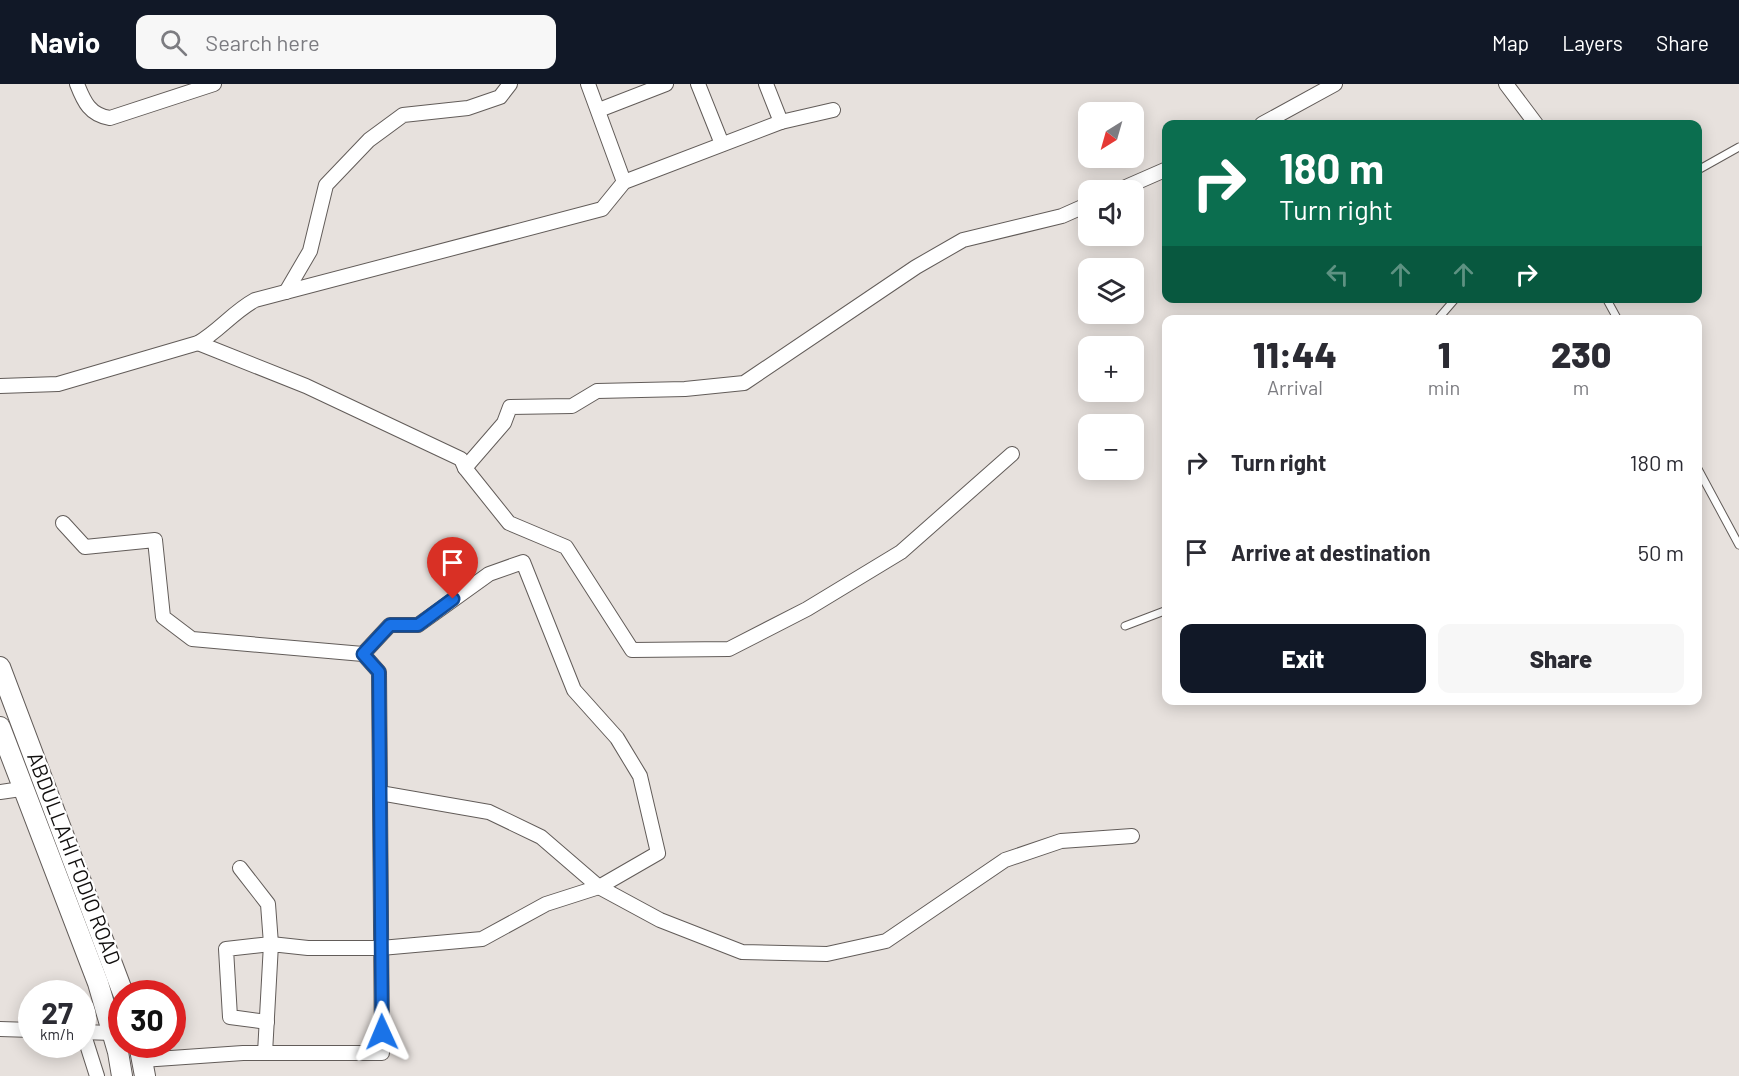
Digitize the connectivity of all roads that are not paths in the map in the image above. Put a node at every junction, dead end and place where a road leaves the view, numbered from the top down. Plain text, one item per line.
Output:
1 (77, 84) edge
2 (213, 84) edge
3 (510, 84) edge
4 (588, 84) edge
5 (666, 84) edge
6 (699, 84) edge
7 (766, 84) edge
8 (1335, 84) edge
9 (1506, 84) edge
10 (599, 110) junction
11 (834, 110) dead end
12 (1270, 120) edge
13 (1533, 120) edge
14 (781, 122) junction
15 (722, 144) junction
16 (1739, 147) edge
17 (1702, 168) edge
18 (1162, 171) edge
19 (1142, 180) edge
20 (624, 182) junction
21 (1078, 209) edge
22 (286, 292) junction
23 (1452, 303) edge
24 (1441, 315) edge
25 (198, 343) junction
26 (0, 386) edge
27 (1012, 454) dead end
28 (465, 468) junction
29 (1702, 476) edge
30 (63, 523) dead end
31 (1739, 545) edge
32 (1162, 611) edge
33 (1125, 626) dead end
34 (363, 654) junction
35 (0, 667) edge
36 (0, 727) edge
37 (21, 789) junction
38 (0, 792) edge
39 (380, 793) junction
40 (1132, 836) dead end
41 (240, 868) dead end
42 (599, 887) junction
43 (272, 944) junction
44 (381, 948) junction
45 (118, 980) edge
46 (108, 1019) edge
47 (267, 1023) junction
48 (0, 1029) edge
49 (18, 1030) edge
50 (265, 1053) junction
51 (91, 1058) edge
52 (118, 1058) edge
53 (142, 1060) edge
54 (97, 1076) edge
55 (122, 1076) edge

1 - 2 street
3 - 22 street
4 - 10 street
5 - 10 street
6 - 15 street
7 - 14 street
8 - 12 street
9 - 13 street
10 - 20 street
11 - 14 street
14 - 15 street
15 - 20 street
16 - 17 lane
18 - 19 street
20 - 22 street
21 - 28 street
22 - 25 street
23 - 24 lane
25 - 26 street
25 - 28 street
27 - 28 street
29 - 31 lane
30 - 34 street
32 - 33 lane
34 - 39 street
34 - 42 street
35 - 45 main road, ABDULLAHI FODIO ROAD
36 - 37 main road, ABDULLAHI FODIO ROAD
37 - 38 street
37 - 46 main road, ABDULLAHI FODIO ROAD
39 - 42 street
39 - 44 street
40 - 42 street
41 - 43 street
42 - 44 street
43 - 44 street
43 - 47 street
43 - 47 street
44 - 50 street
47 - 50 street
48 - 49 street
50 - 53 street
51 - 54 street
52 - 55 main road, ABDULLAHI FODIO ROAD

